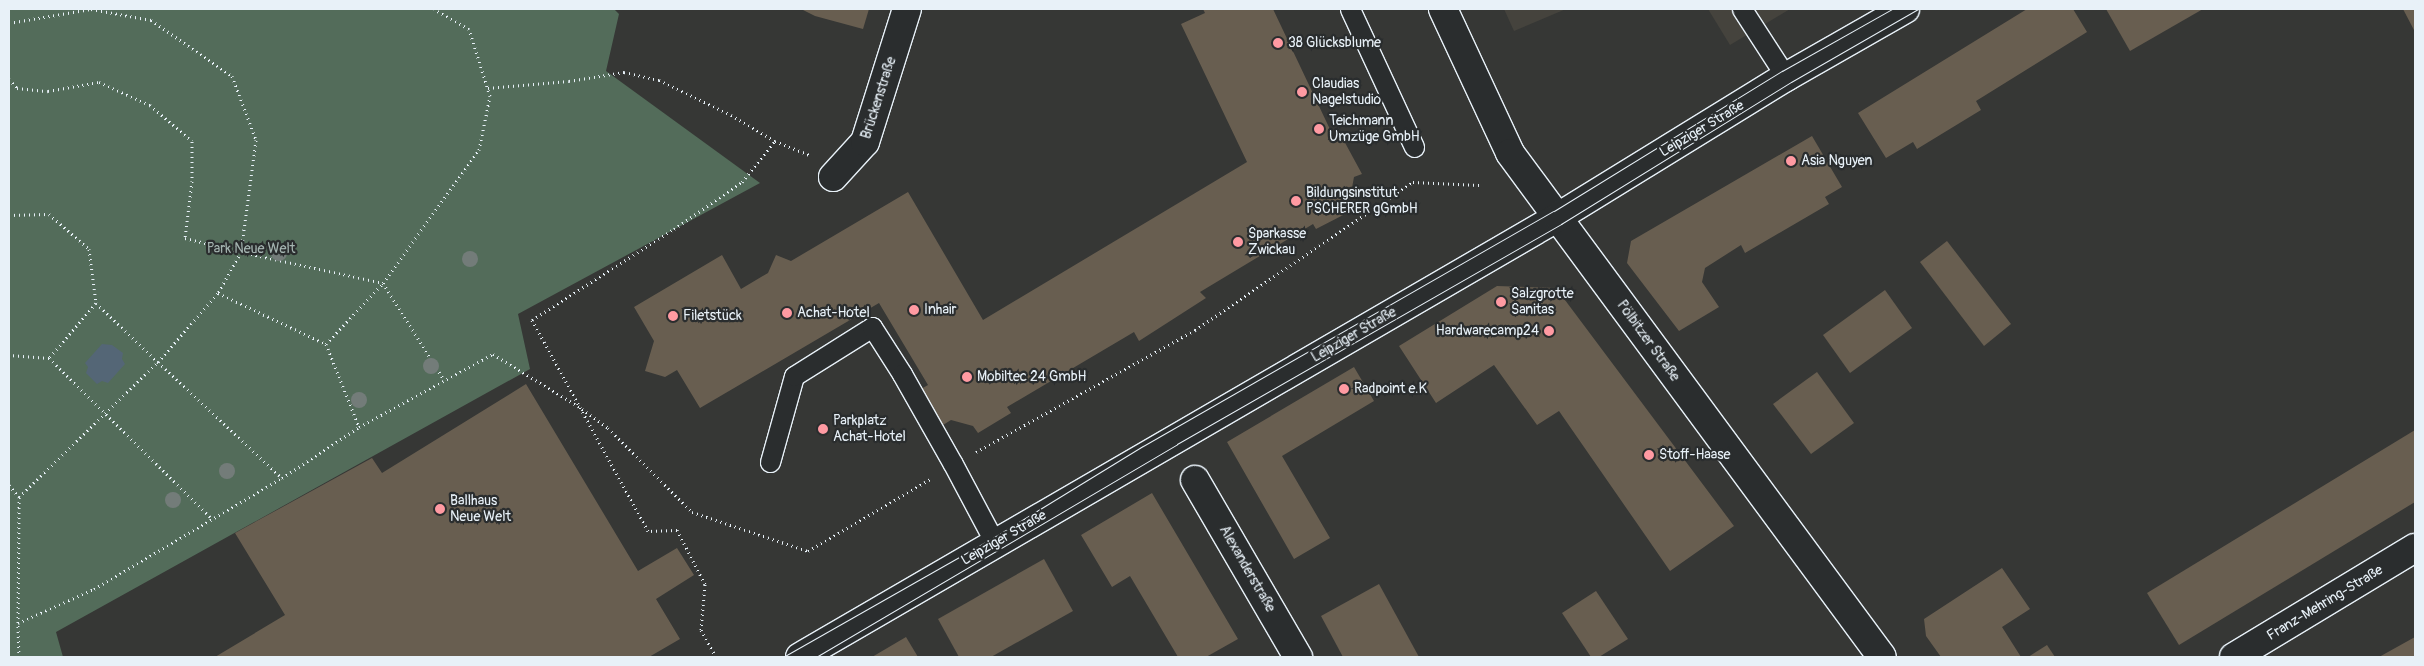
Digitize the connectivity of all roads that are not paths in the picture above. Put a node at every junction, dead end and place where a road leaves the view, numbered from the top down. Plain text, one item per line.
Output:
1 (907, 9) edge
2 (1350, 9) edge
3 (1443, 9) edge
4 (1742, 9) edge
5 (1906, 9) edge
6 (1786, 77) junction
7 (1414, 147) dead end
8 (833, 176) road end
9 (1558, 217) junction
10 (770, 462) dead end
11 (1196, 480) dead end
12 (995, 543) junction
13 (2415, 548) edge
14 (800, 657) edge
15 (1298, 657) edge
16 (1882, 657) edge
17 (2234, 657) edge

1 - 8 street, Brückenstraße
2 - 7 lane
3 - 9 street, Pölbitzer Straße
4 - 6 lane
5 - 6 street, Leipziger Straße
6 - 9 street, Leipziger Straße
9 - 12 street, Leipziger Straße
9 - 16 street, Pölbitzer Straße
10 - 12 lane
11 - 15 street, Alexanderstraße
12 - 14 street, Leipziger Straße
13 - 17 street, Franz-Mehring-Straße

